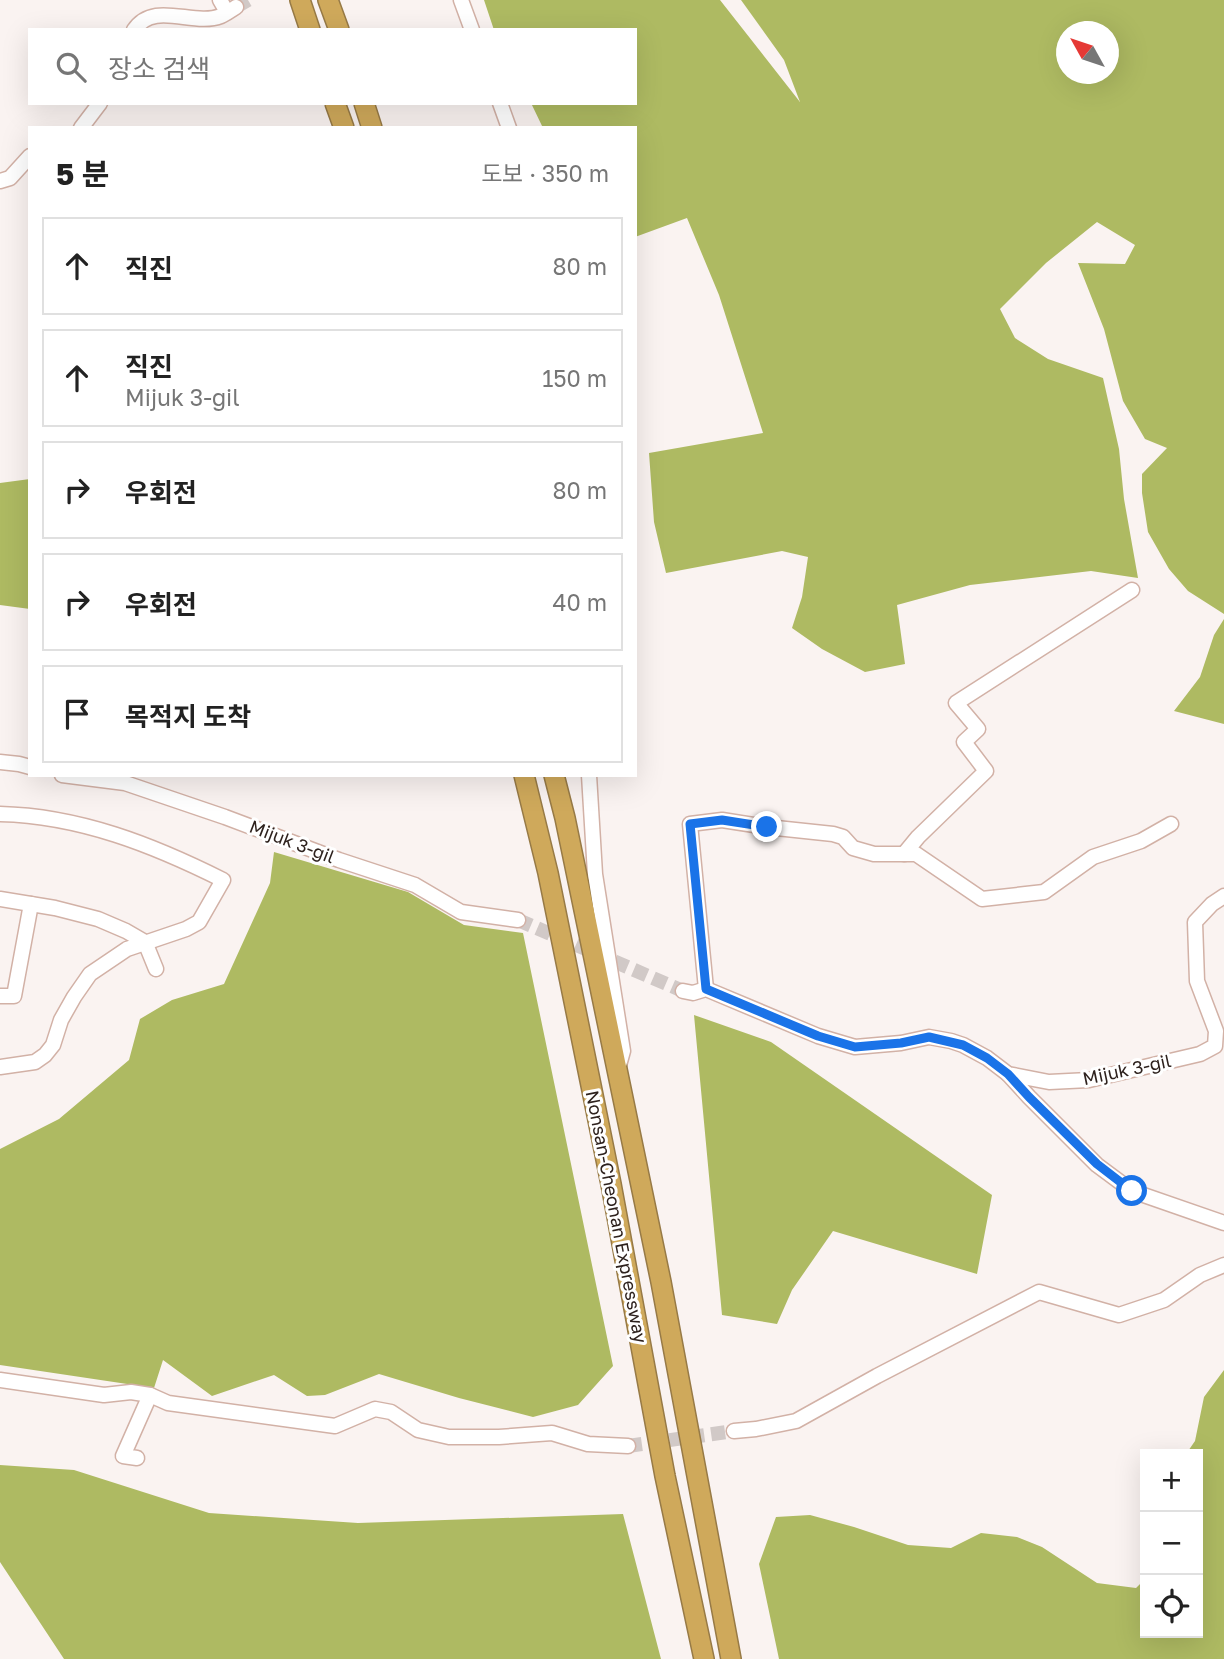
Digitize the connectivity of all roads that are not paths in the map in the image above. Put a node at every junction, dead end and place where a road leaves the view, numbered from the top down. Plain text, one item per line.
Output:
1 (300, 0) edge
2 (328, 0) edge
3 (461, 0) edge
4 (228, 7) edge
5 (136, 28) edge
6 (309, 28) edge
7 (338, 28) edge
8 (471, 28) edge
9 (98, 105) edge
10 (336, 105) edge
11 (365, 105) edge
12 (501, 105) edge
13 (83, 126) edge
14 (343, 126) edge
15 (371, 126) edge
16 (508, 126) edge
17 (28, 158) edge
18 (0, 181) edge
19 (1132, 590) dead end
20 (0, 762) edge
21 (28, 766) edge
22 (78, 777) edge
23 (524, 777) edge
24 (555, 777) edge
25 (589, 777) edge
26 (0, 814) edge
27 (1171, 824) dead end
28 (904, 854) junction
29 (1224, 896) edge
30 (0, 899) edge
31 (31, 904) junction
32 (518, 920) tunnel mouth
33 (145, 942) junction
34 (156, 969) dead end
35 (706, 989) junction
36 (683, 991) tunnel mouth
37 (0, 996) edge
38 (0, 1067) edge
39 (617, 1074) junction
40 (1008, 1074) junction
41 (1224, 1223) edge
42 (1224, 1265) edge
43 (0, 1380) edge
44 (150, 1395) junction
45 (734, 1431) tunnel mouth
46 (628, 1446) tunnel mouth
47 (137, 1458) dead end
48 (704, 1659) edge
49 (731, 1659) edge

1 - 6 highway
2 - 7 highway
3 - 8 street
4 - 5 street
9 - 13 street
10 - 14 highway
11 - 15 highway
12 - 16 street
17 - 18 street
19 - 28 street
20 - 21 street
22 - 32 street, Mijuk 3-gil
23 - 48 highway, Nonsan-Cheonan Expressway
24 - 39 highway, Nonsan-Cheonan Expressway
25 - 39 street
26 - 33 street
27 - 28 street
28 - 35 street
29 - 40 street, Mijuk 3-gil
30 - 31 street
31 - 33 street
31 - 37 street
33 - 34 street
33 - 38 street
35 - 36 street, Mijuk 3-gil
35 - 40 street, Mijuk 3-gil
39 - 49 highway, Nonsan-Cheonan Expressway
40 - 41 street
42 - 45 street
43 - 44 street
44 - 46 street
44 - 47 street

